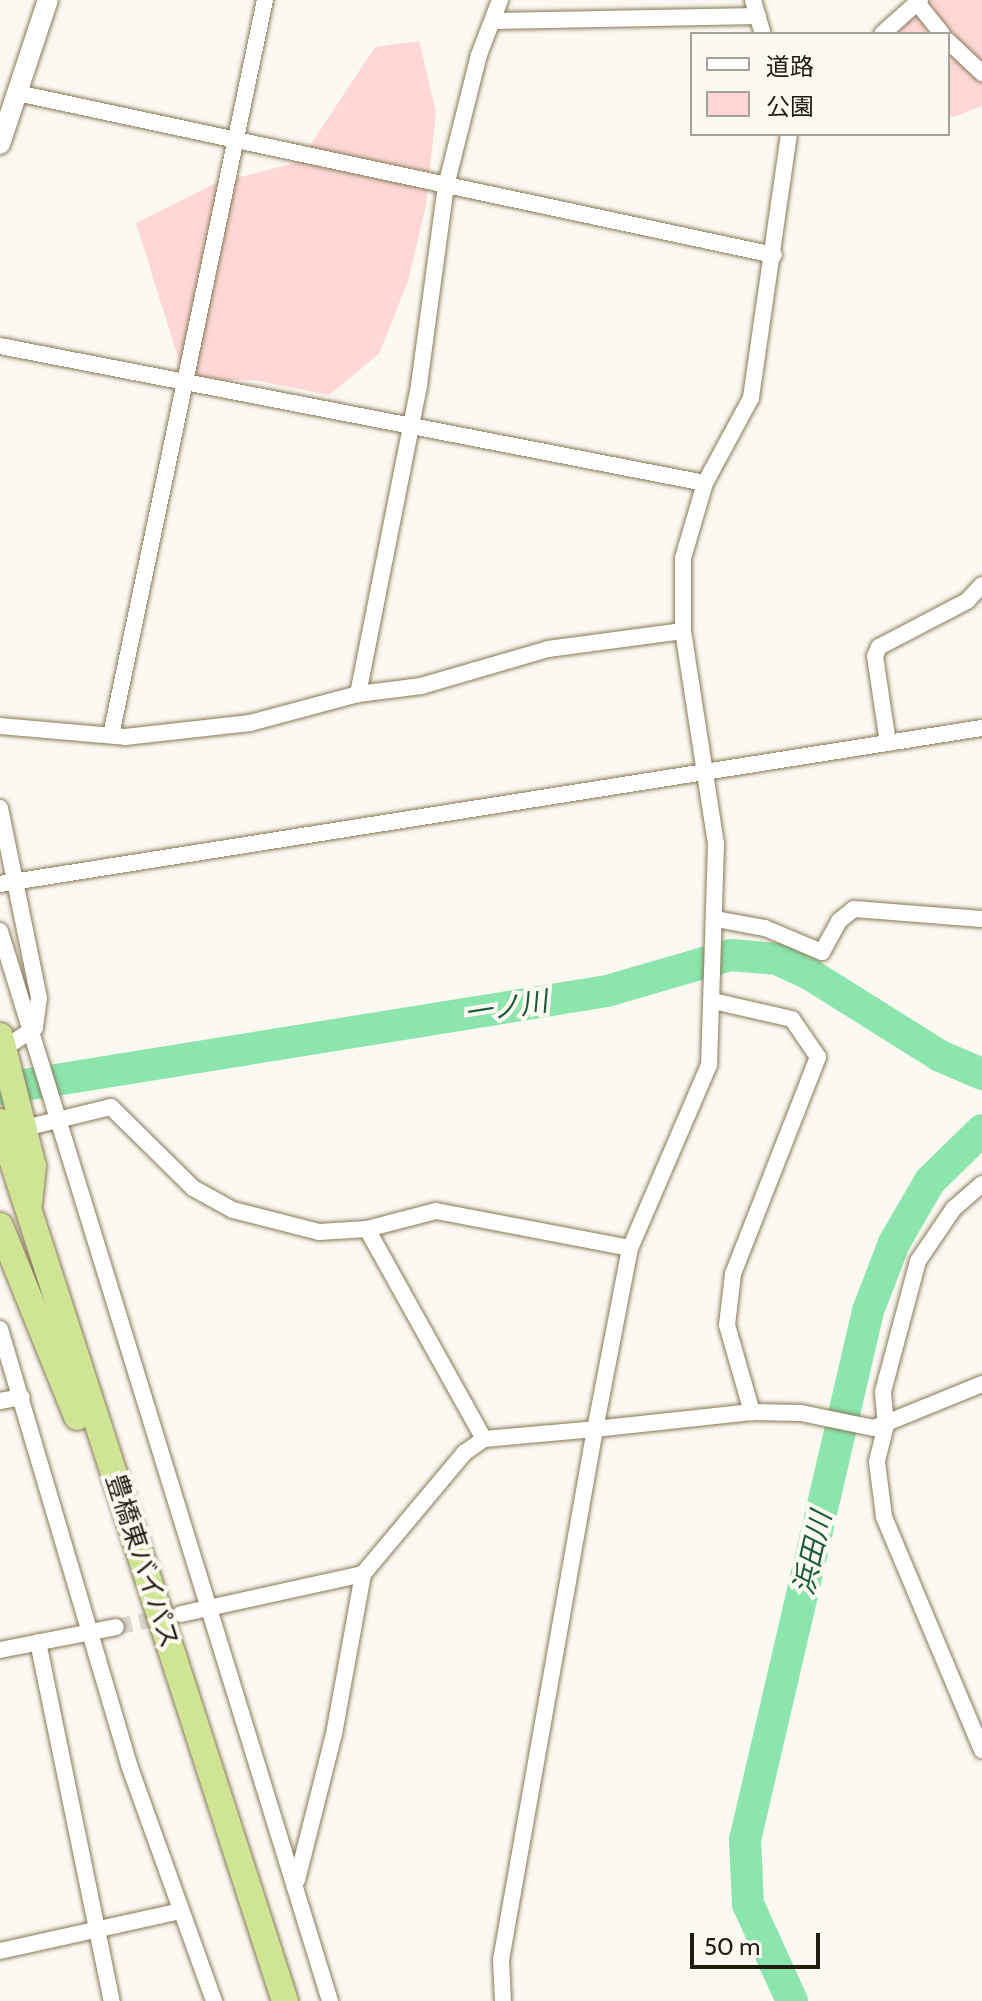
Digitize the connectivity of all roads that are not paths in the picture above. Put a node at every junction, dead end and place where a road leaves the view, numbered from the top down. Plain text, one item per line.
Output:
1 (48, 0) edge
2 (265, 0) edge
3 (500, 0) edge
4 (919, 2) edge
5 (756, 8) edge
6 (495, 21) junction
7 (762, 32) edge
8 (884, 32) edge
9 (941, 32) edge
10 (950, 43) edge
11 (982, 73) edge
12 (17, 93) junction
13 (789, 136) edge
14 (237, 141) junction
15 (0, 144) edge
16 (446, 186) junction
17 (774, 255) junction
18 (0, 346) edge
19 (188, 383) junction
20 (410, 426) junction
21 (705, 483) junction
22 (982, 585) edge
23 (683, 631) junction
24 (358, 694) junction
25 (0, 726) edge
26 (982, 728) edge
27 (111, 735) junction
28 (888, 743) junction
29 (707, 771) junction
30 (0, 808) edge
31 (18, 880) junction
32 (0, 884) edge
33 (982, 919) edge
34 (716, 921) junction
35 (0, 931) edge
36 (713, 994) junction
37 (35, 1028) junction
38 (5, 1044) edge
39 (60, 1114) junction
40 (14, 1122) edge
41 (982, 1184) edge
42 (0, 1226) edge
43 (367, 1229) junction
44 (630, 1248) junction
45 (0, 1329) edge
46 (982, 1384) edge
47 (22, 1397) junction
48 (0, 1401) edge
49 (752, 1412) junction
50 (880, 1427) junction
51 (595, 1429) junction
52 (484, 1439) junction
53 (363, 1574) junction
54 (208, 1609) junction
55 (172, 1620) junction
56 (116, 1627) tunnel mouth
57 (89, 1634) junction
58 (38, 1642) junction
59 (0, 1650) edge
60 (982, 1750) edge
61 (297, 1880) junction
62 (181, 1911) junction
63 (96, 1931) junction
64 (0, 1951) edge
65 (112, 2001) edge
66 (214, 2001) edge
67 (285, 2001) edge
68 (330, 2001) edge
69 (503, 2001) edge

1 - 12 street
2 - 14 street
3 - 6 street
4 - 8 street
4 - 9 street
5 - 6 street
5 - 7 street
6 - 16 street
10 - 11 street
12 - 14 street
12 - 15 street
13 - 17 street
14 - 16 street
14 - 19 street
16 - 17 street
16 - 20 street
17 - 21 street
18 - 19 street
19 - 20 street
19 - 27 street
20 - 21 street
20 - 24 street
21 - 23 street
22 - 28 street
23 - 24 street
23 - 29 street
24 - 27 street
25 - 27 street
26 - 28 street
28 - 29 street
29 - 31 street
29 - 34 street
30 - 31 street
31 - 32 street
31 - 37 street
33 - 34 street
34 - 36 street
35 - 37 street
36 - 44 street
36 - 49 street
37 - 38 street
37 - 39 street
38 - 40 highway
39 - 40 street
39 - 43 street
39 - 54 street
40 - 55 highway, 豊橋東バイパス
41 - 50 street
42 - 55 highway
43 - 44 street
43 - 52 street
44 - 51 street
45 - 47 street
46 - 50 street
47 - 48 street
47 - 57 street
49 - 50 street
49 - 51 street
50 - 60 street
51 - 52 street
51 - 69 street
52 - 53 street
53 - 54 street
53 - 61 street
54 - 55 street
54 - 61 street
55 - 67 highway, 豊橋東バイパス
56 - 57 street
57 - 58 street
57 - 62 street
58 - 59 street
58 - 63 street
61 - 68 street
62 - 63 street
62 - 66 street
63 - 64 street
63 - 65 street

